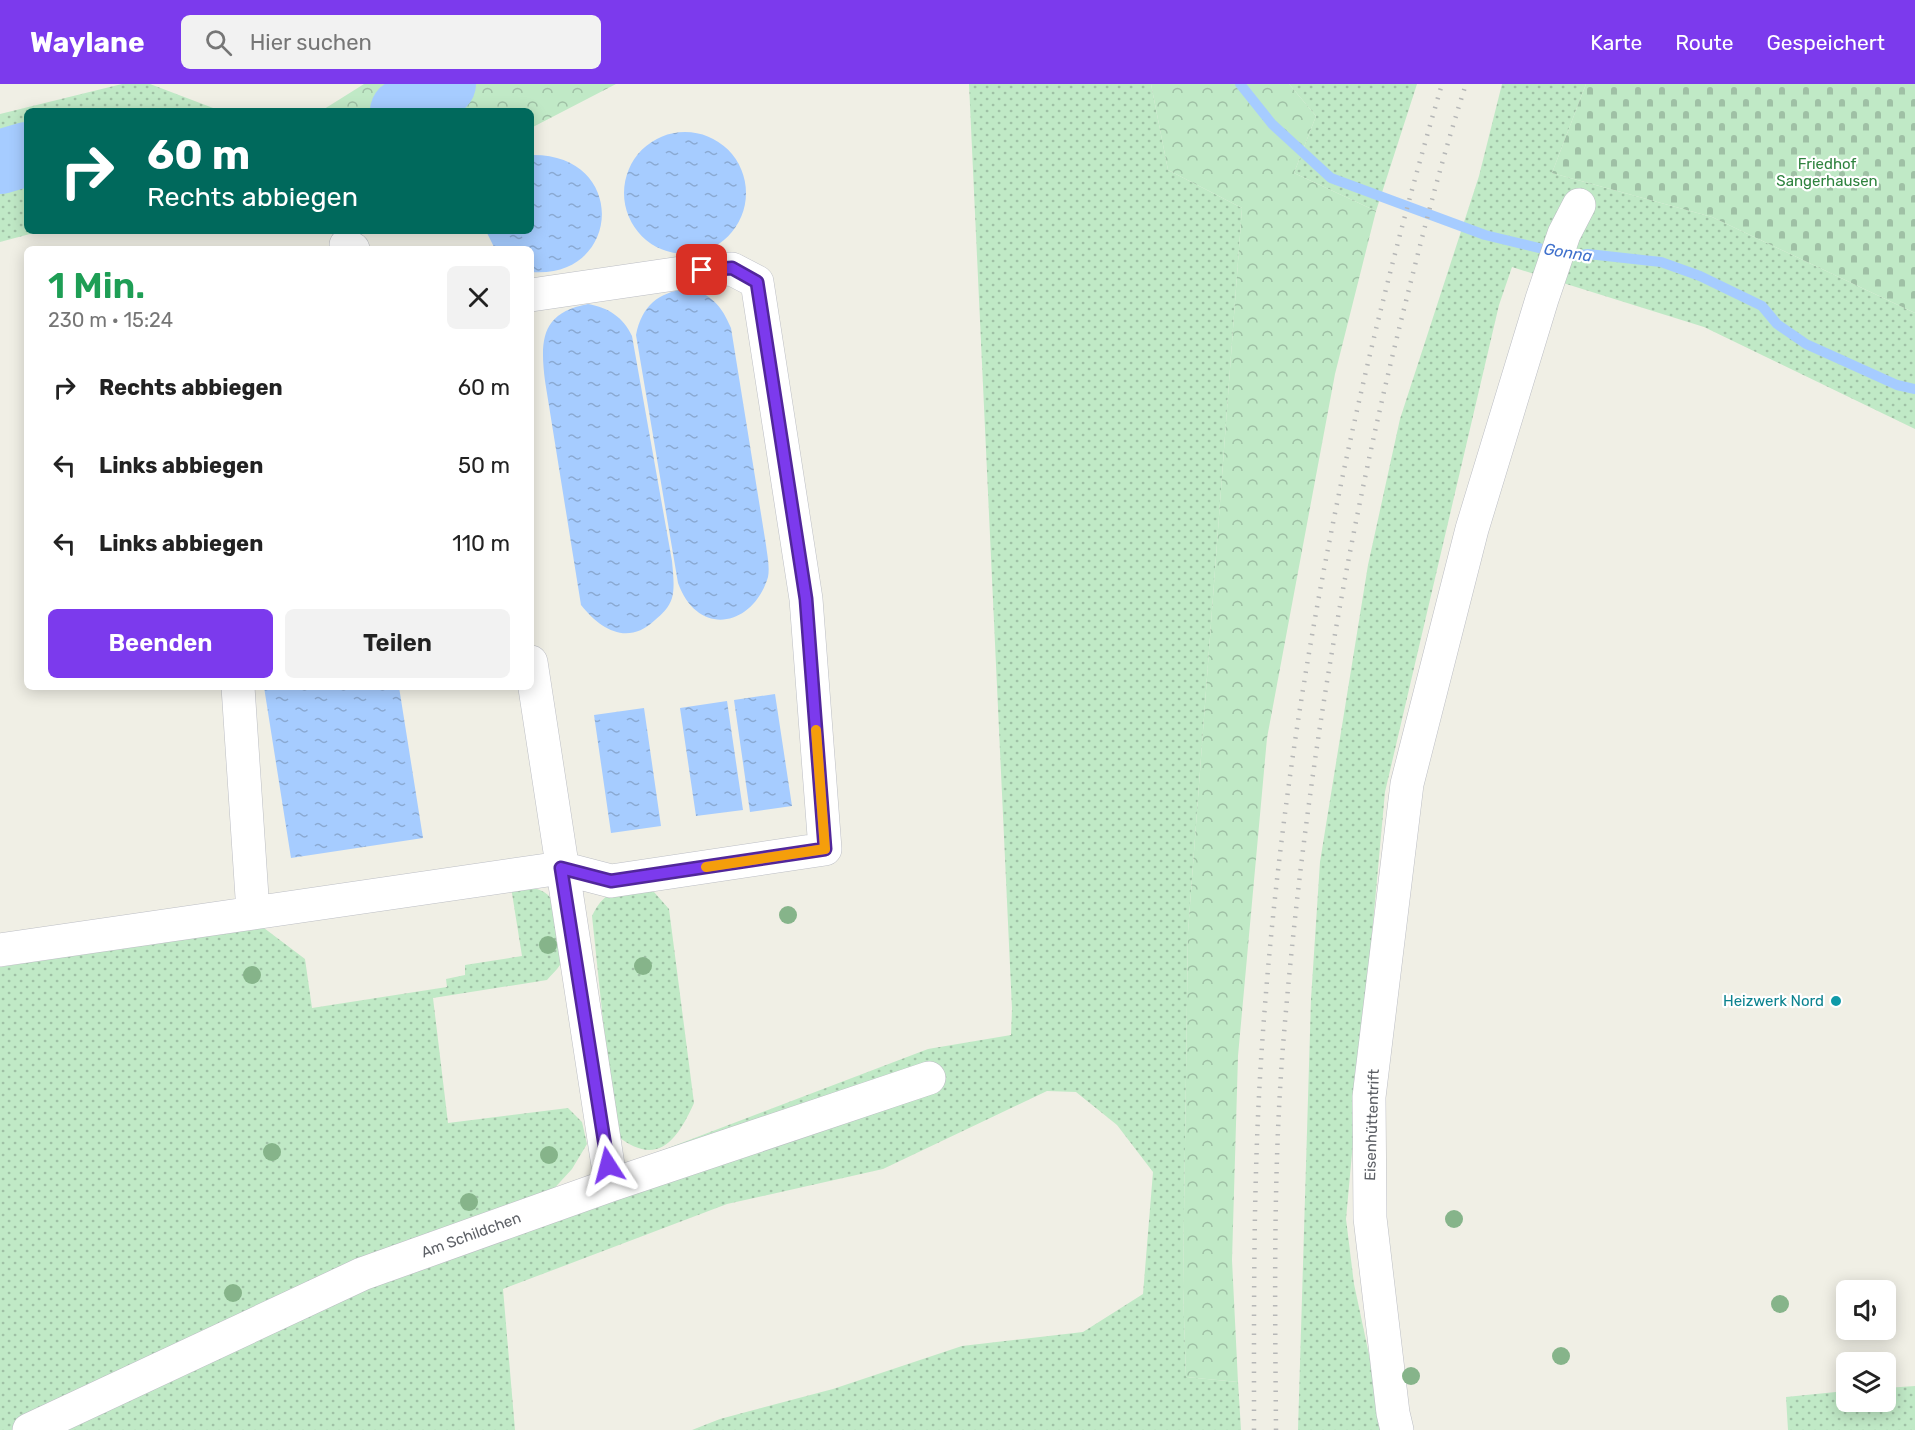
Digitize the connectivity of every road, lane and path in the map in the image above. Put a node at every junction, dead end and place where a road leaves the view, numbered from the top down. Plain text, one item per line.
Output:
1 (1579, 205) dead end
2 (534, 295) edge
3 (534, 683) edge
4 (238, 690) edge
5 (561, 868) junction
6 (253, 912) junction
7 (0, 950) edge
8 (929, 1078) dead end
9 (611, 1185) junction
10 (29, 1430) edge
11 (1397, 1430) edge

1 - 11 street, Eisenhüttentrift
2 - 5 street
3 - 5 street
4 - 6 street
5 - 6 street
5 - 9 street
6 - 7 street
8 - 9 street, Am Schildchen
9 - 10 street, Am Schildchen

